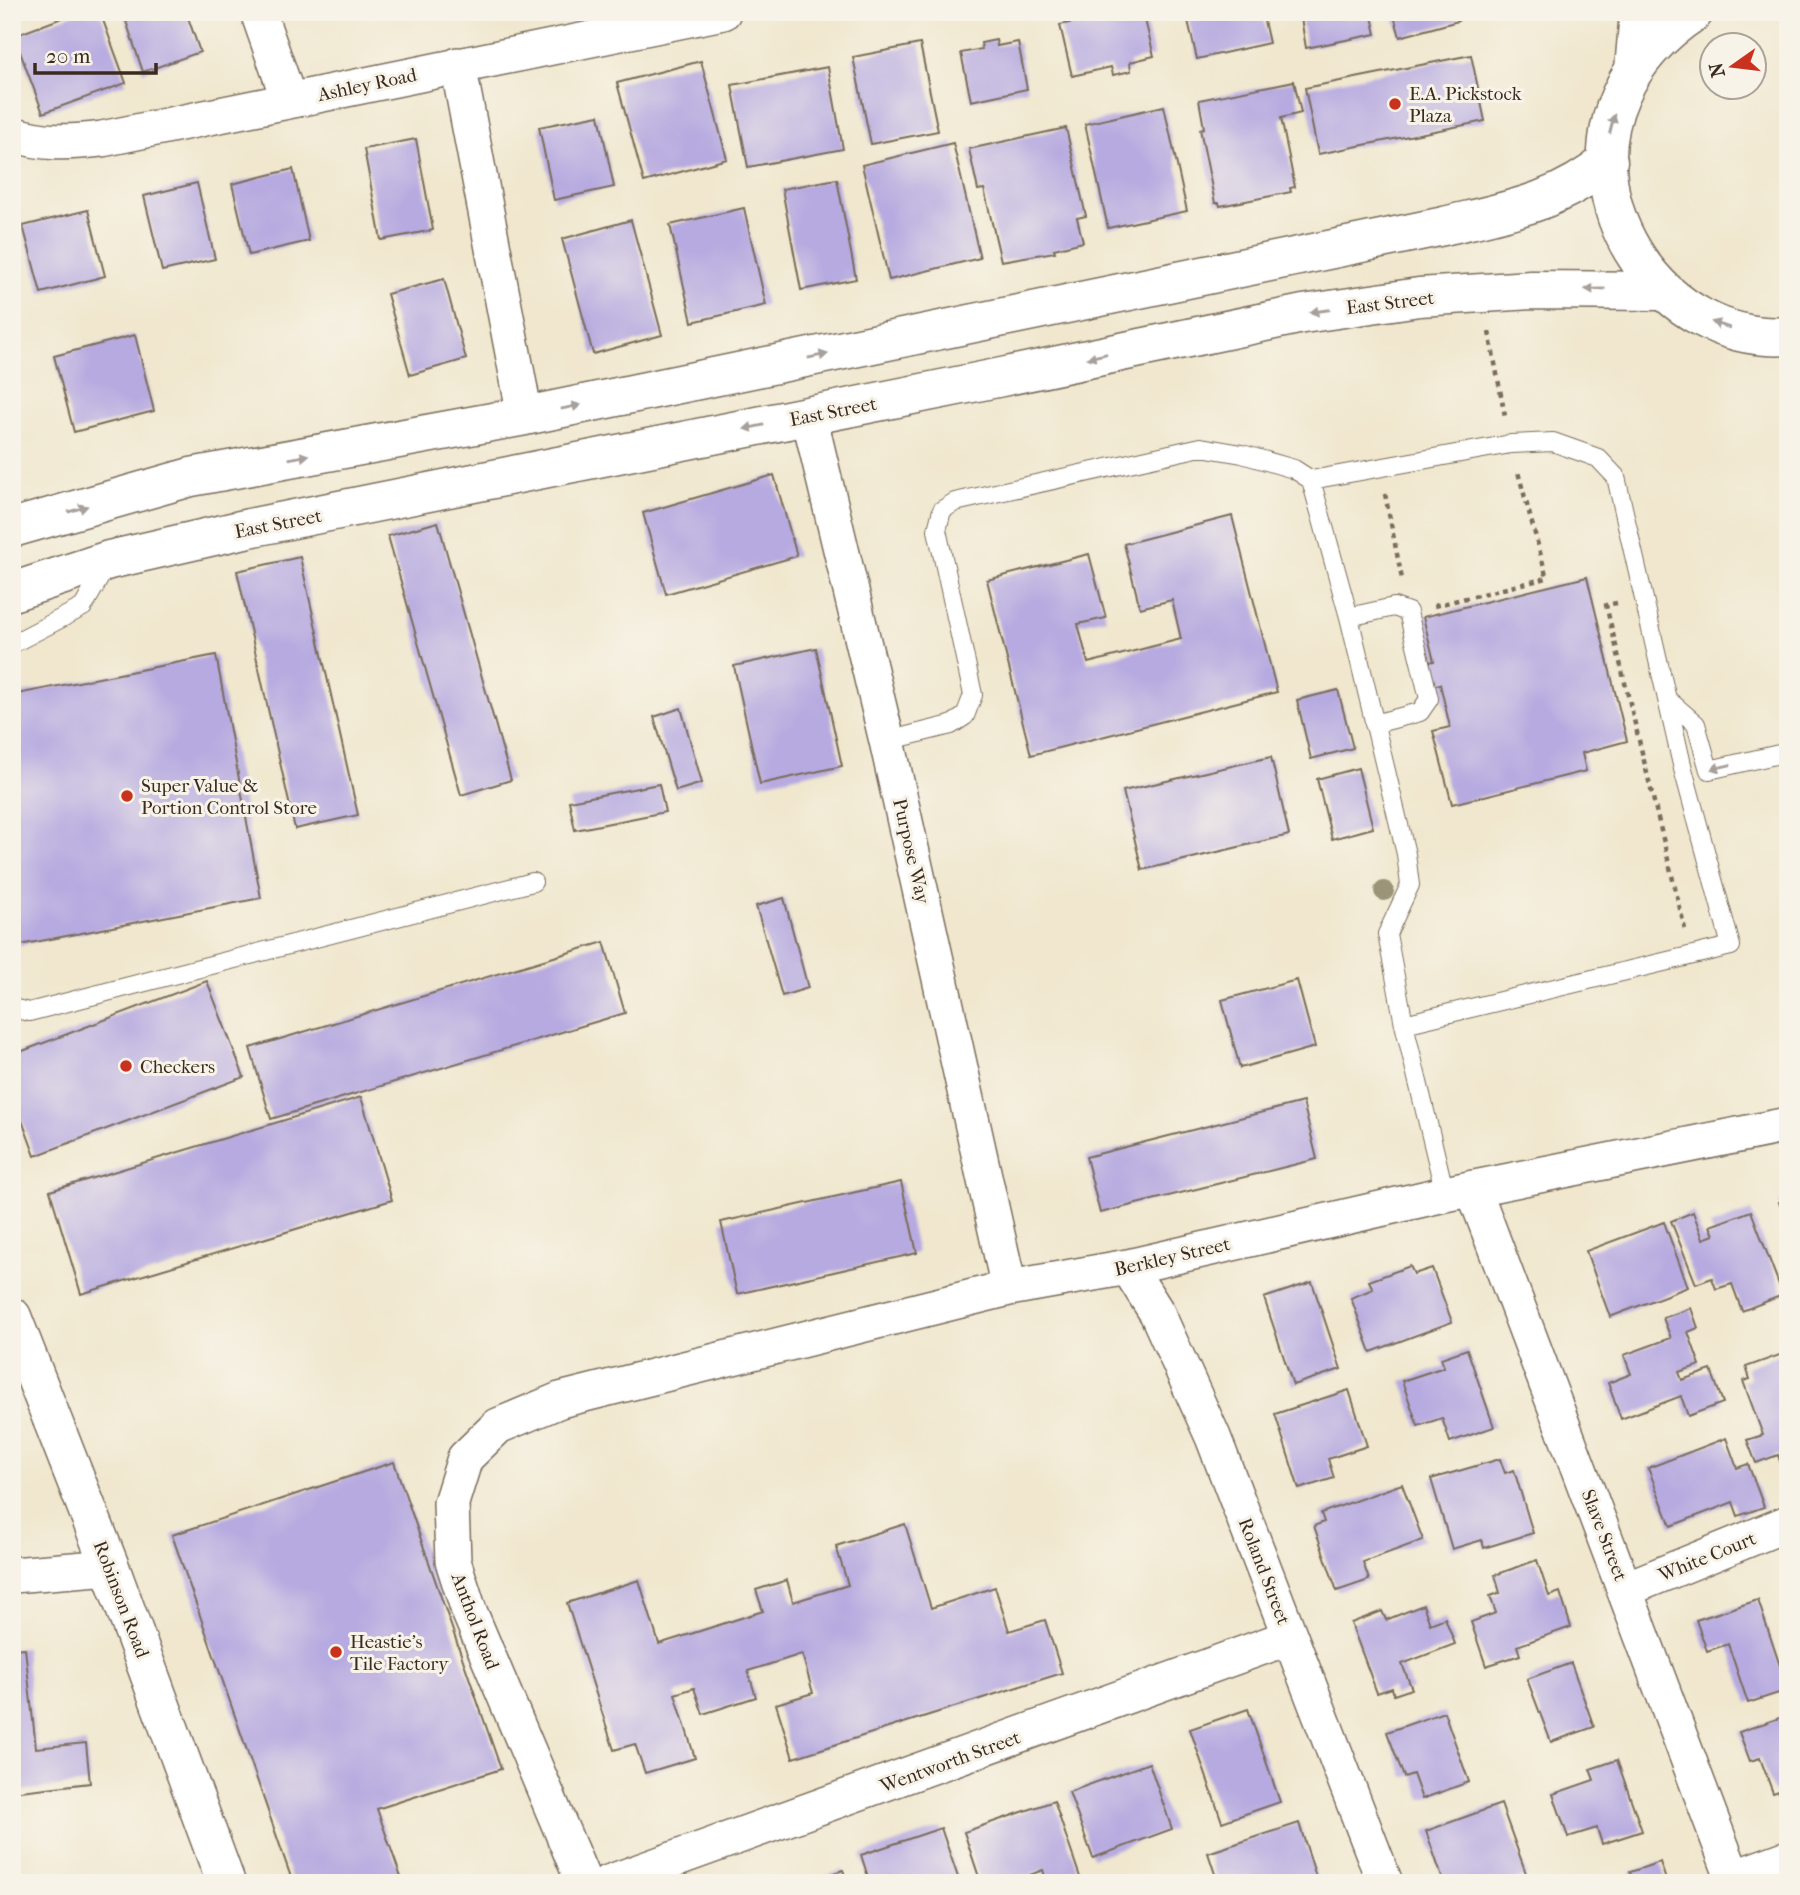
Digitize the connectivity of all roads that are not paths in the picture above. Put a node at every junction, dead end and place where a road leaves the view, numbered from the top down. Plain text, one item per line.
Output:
1 (258, 12) edge
2 (723, 12) edge
3 (1639, 12) edge
4 (1694, 12) edge
5 (618, 22) edge
6 (458, 65) junction
7 (1633, 70) junction
8 (289, 100) junction
9 (12, 134) edge
10 (1608, 161) junction
11 (1663, 291) junction
12 (1785, 340) edge
13 (525, 416) junction
14 (809, 416) junction
15 (1311, 480) junction
16 (12, 528) edge
17 (109, 560) junction
18 (12, 592) edge
19 (1349, 617) junction
20 (12, 644) edge
21 (1667, 699) junction
22 (1374, 724) junction
23 (887, 741) junction
24 (1788, 752) edge
25 (533, 882) dead end
26 (12, 1008) edge
27 (1404, 1024) junction
28 (1788, 1125) edge
29 (1459, 1191) junction
30 (1128, 1267) junction
31 (1009, 1288) junction
32 (12, 1317) edge
33 (560, 1400) joint
34 (1788, 1522) edge
35 (110, 1567) junction
36 (12, 1575) edge
37 (1626, 1589) junction
38 (1290, 1637) junction
39 (1788, 1858) edge
40 (1734, 1880) edge
41 (226, 1883) edge
42 (584, 1883) edge
43 (608, 1883) edge
44 (1385, 1883) edge

1 - 8 street
2 - 5 street, Ashley Road
3 - 7 main road
4 - 7 main road
5 - 6 street, Ashley Road
6 - 8 street, Ashley Road
6 - 13 street
10 -> 7 main road
8 - 9 street, Ashley Road
10 - 11 main road
13 -> 10 main road
12 -> 11 main road
11 -> 14 main road, East Street
16 -> 13 main road
14 -> 17 main road, East Street
14 - 23 street, Purpose Way
15 - 19 lane
15 - 21 lane
15 - 23 lane
17 - 18 main road, East Street
17 - 20 lane
19 - 22 lane
19 - 22 lane
24 -> 21 lane
21 - 27 lane
22 - 27 lane
23 - 31 street, Purpose Way
25 - 26 lane
27 - 29 lane
28 - 29 street, Berkley Street
29 - 30 street, Berkley Street
29 - 37 street, Slave Street
30 - 31 street, Berkley Street
30 - 38 street, Roland Street
31 - 33 street, Berkley Street
32 - 35 main road, Robinson Road
33 - 42 street, Anthol Road
34 - 37 street, White Court
35 - 36 street
35 - 41 main road, Robinson Road
37 - 40 street, Slave Street
38 - 43 street, Wentworth Street
38 - 44 street, Roland Street
39 - 40 street

